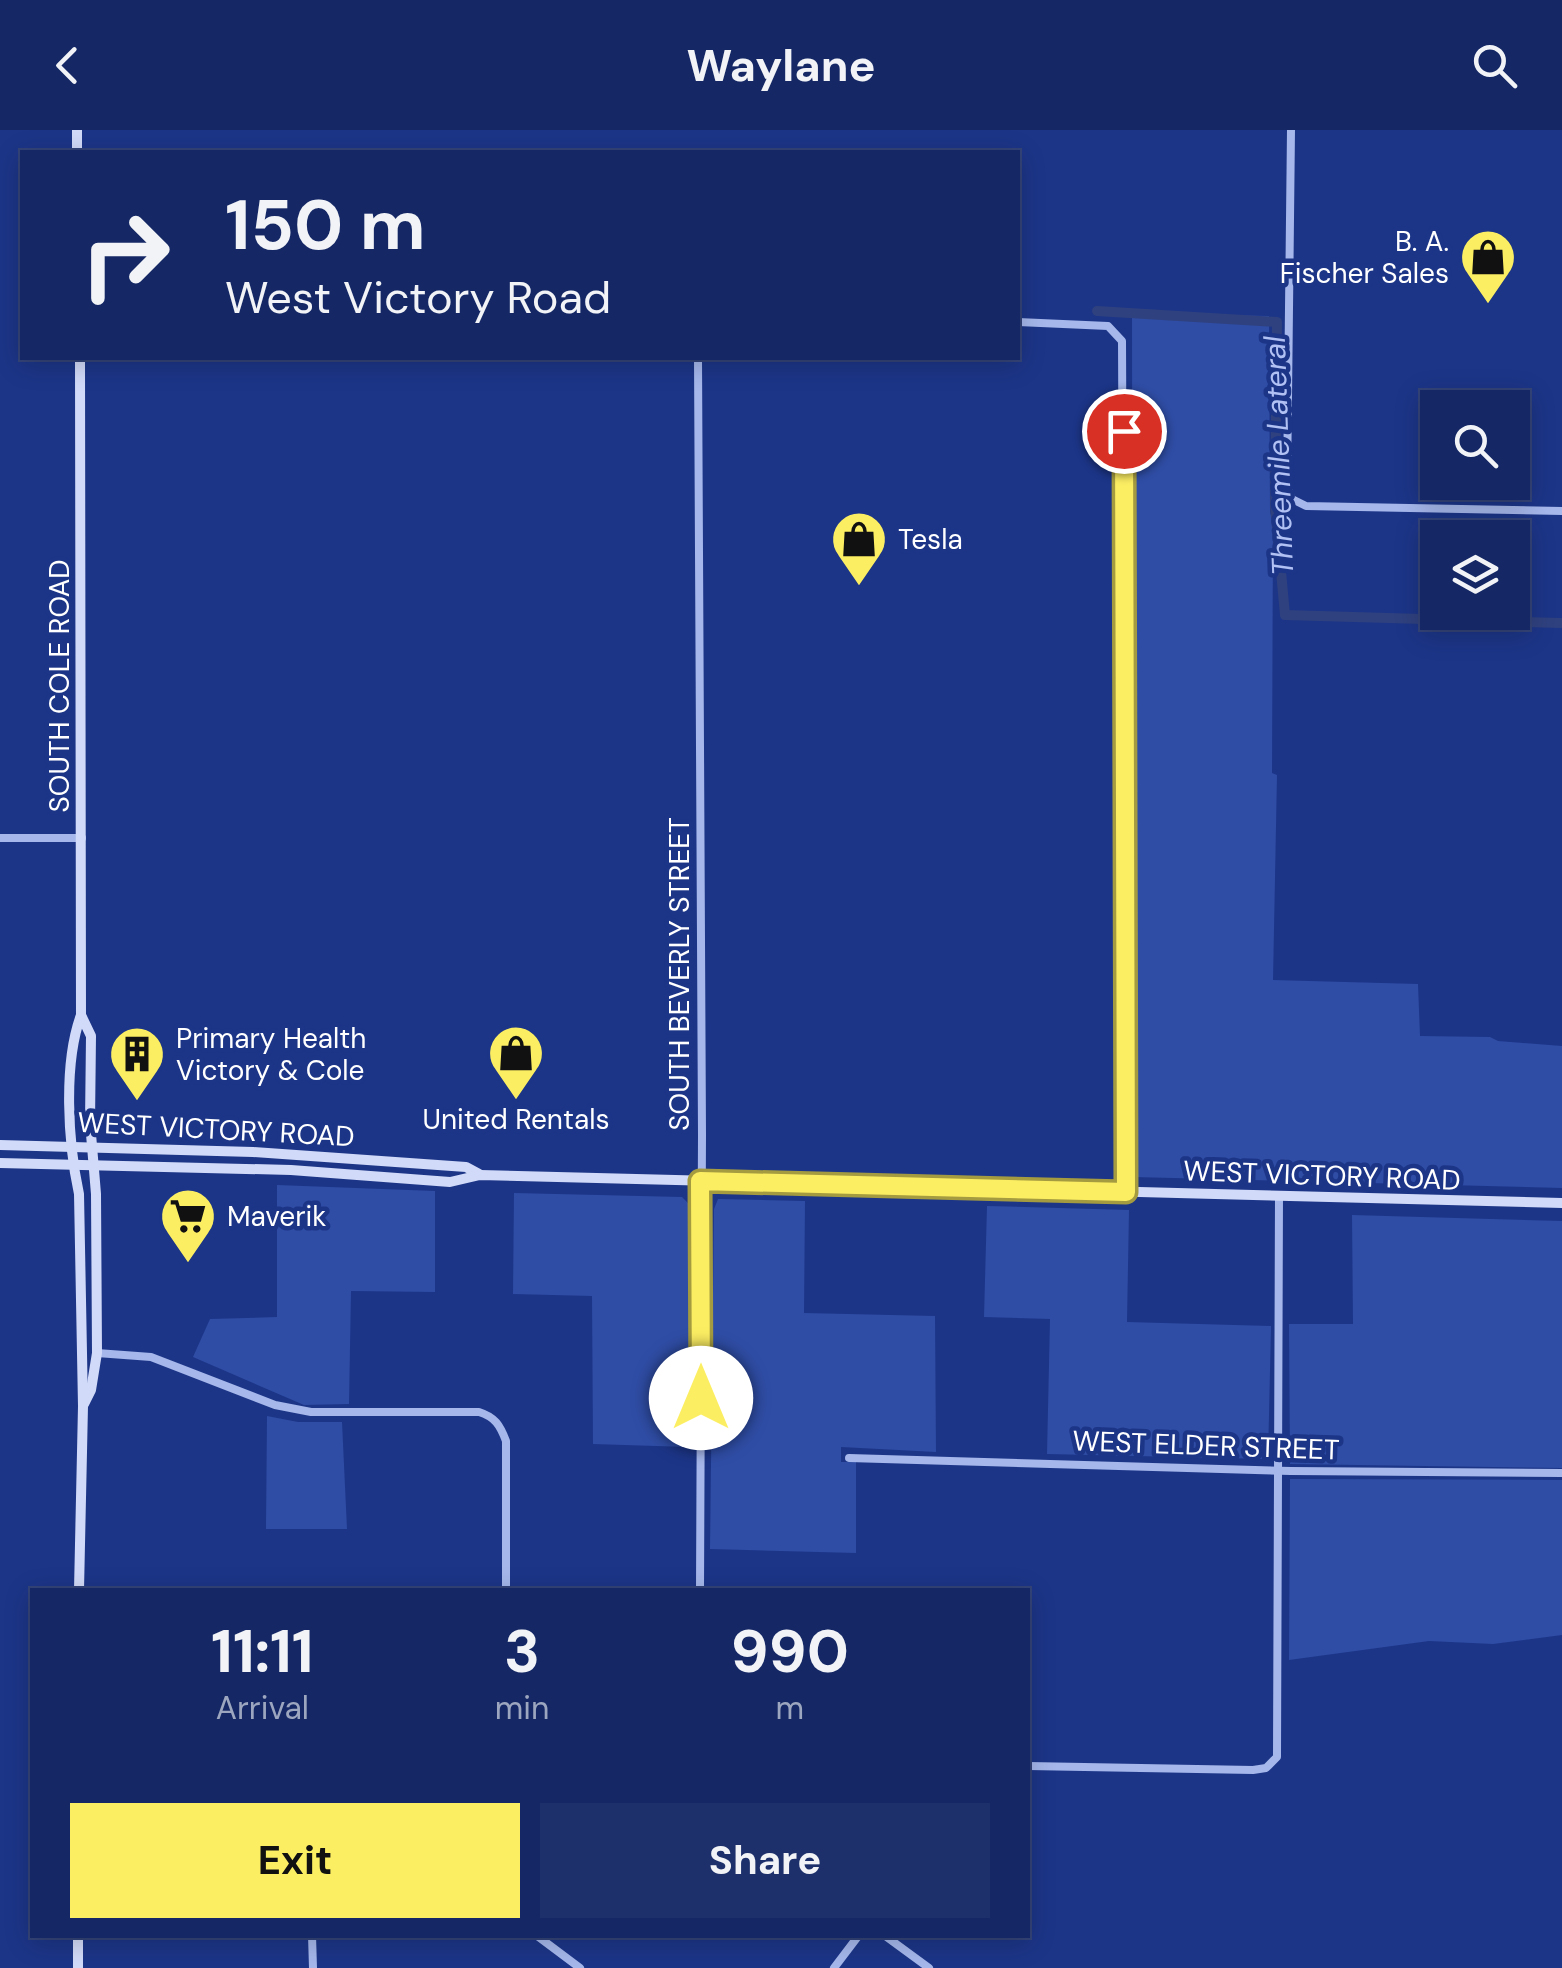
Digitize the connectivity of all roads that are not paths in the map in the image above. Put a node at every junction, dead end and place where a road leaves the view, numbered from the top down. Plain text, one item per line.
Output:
1 (1291, 130) edge
2 (1020, 322) edge
3 (80, 360) edge
4 (698, 360) edge
5 (1562, 511) edge
6 (0, 838) edge
7 (82, 838) junction
8 (81, 1015) junction
9 (0, 1145) edge
10 (71, 1145) junction
11 (92, 1146) junction
12 (0, 1164) edge
13 (73, 1164) junction
14 (431, 1164) junction
15 (94, 1166) junction
16 (480, 1175) junction
17 (374, 1176) junction
18 (700, 1181) junction
19 (1126, 1192) junction
20 (1280, 1197) junction
21 (1562, 1203) edge
22 (80, 1320) junction
23 (97, 1353) junction
24 (83, 1406) junction
25 (849, 1458) dead end
26 (1280, 1470) junction
27 (1562, 1474) edge
28 (79, 1588) edge
29 (506, 1588) edge
30 (700, 1588) edge
31 (1030, 1766) edge
32 (78, 1938) edge
33 (312, 1938) edge
34 (540, 1938) edge
35 (857, 1938) edge
36 (888, 1938) edge
37 (78, 1968) edge
38 (313, 1968) edge
39 (580, 1968) edge
40 (834, 1968) edge
41 (929, 1968) edge

1 - 5 street
2 - 19 street
3 - 7 main road, SOUTH COLE ROAD
4 - 18 street, SOUTH BEVERLY STREET
6 - 7 street
7 - 8 main road, SOUTH COLE ROAD
8 - 10 main road, SOUTH COLE ROAD
8 - 11 main road, SOUTH COLE ROAD
9 - 10 main road, WEST VICTORY ROAD
10 - 11 main road, WEST VICTORY ROAD
10 - 13 main road, SOUTH COLE ROAD
11 - 14 main road, WEST VICTORY ROAD
11 - 15 main road, SOUTH COLE ROAD
12 - 13 main road, WEST VICTORY ROAD
13 - 15 main road, WEST VICTORY ROAD
13 - 22 main road, SOUTH COLE ROAD
14 - 16 main road, WEST VICTORY ROAD
14 - 17 main road, WEST VICTORY ROAD
15 - 17 main road, WEST VICTORY ROAD
15 - 23 main road, SOUTH COLE ROAD
16 - 17 main road, WEST VICTORY ROAD
16 - 18 main road, WEST VICTORY ROAD
18 - 19 main road, WEST VICTORY ROAD
18 - 30 street, SOUTH BEVERLY STREET
19 - 20 main road, WEST VICTORY ROAD
20 - 21 main road, WEST VICTORY ROAD
20 - 26 street
22 - 23 main road, SOUTH COLE ROAD
22 - 24 main road, SOUTH COLE ROAD
23 - 24 main road, SOUTH COLE ROAD
23 - 29 street
24 - 28 main road, SOUTH COLE ROAD
25 - 26 street, WEST ELDER STREET
26 - 27 street, WEST ELDER STREET
26 - 31 street
32 - 37 main road
33 - 38 street
34 - 39 street
35 - 40 street
36 - 41 street

